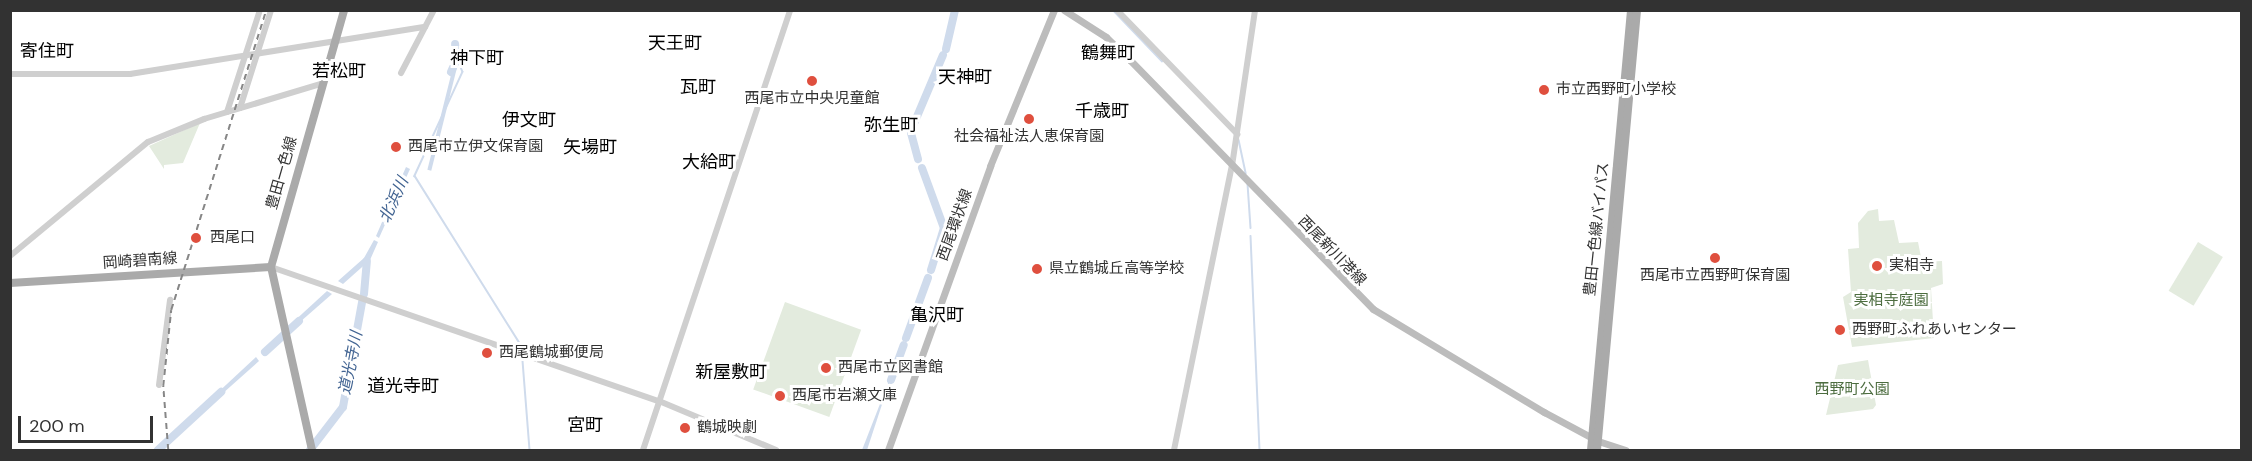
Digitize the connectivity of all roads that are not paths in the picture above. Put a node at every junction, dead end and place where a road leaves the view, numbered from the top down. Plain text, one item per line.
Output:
1 (260, 10) edge
2 (271, 10) edge
3 (344, 10) edge
4 (434, 10) edge
5 (790, 10) edge
6 (1054, 10) edge
7 (1064, 10) edge
8 (1117, 10) edge
9 (1255, 10) edge
10 (1631, 10) edge
11 (1637, 10) edge
12 (425, 27) junction
13 (333, 43) junction
14 (256, 56) junction
15 (243, 58) junction
16 (401, 73) dead end
17 (10, 74) edge
18 (321, 84) junction
19 (240, 108) junction
20 (227, 112) junction
21 (1237, 134) junction
22 (1232, 166) junction
23 (10, 256) edge
24 (272, 267) junction
25 (10, 283) edge
26 (170, 300) dead end
27 (159, 385) dead end
28 (659, 401) junction
29 (1595, 440) junction
30 (312, 450) edge
31 (643, 450) edge
32 (776, 450) edge
33 (888, 450) edge
34 (1174, 450) edge
35 (1591, 450) edge
36 (1597, 450) edge
37 (1626, 450) edge

1 - 15 street
2 - 14 street
3 - 13 main road, 豊田一色線
4 - 12 street
5 - 28 street
6 - 33 main road, 西尾環状線
7 - 22 main road, 西尾新川港線
8 - 21 street
9 - 21 street
10 - 29 main road, 豊田一色線バイパス
11 - 29 main road, 豊田一色線バイパス
12 - 13 street
12 - 16 street
13 - 14 street
13 - 18 main road, 豊田一色線
14 - 15 street
14 - 19 street
15 - 17 street
15 - 20 street
18 - 19 street
18 - 24 main road, 豊田一色線
19 - 20 street
20 - 23 street
21 - 22 street
22 - 29 main road, 西尾新川港線
22 - 34 street
24 - 25 main road, 岡崎碧南線
24 - 28 street
24 - 30 main road, 豊田一色線
26 - 27 street
28 - 31 street
28 - 32 street
29 - 35 main road, 豊田一色線バイパス
29 - 36 main road, 豊田一色線バイパス
29 - 37 main road, 西尾新川港線

